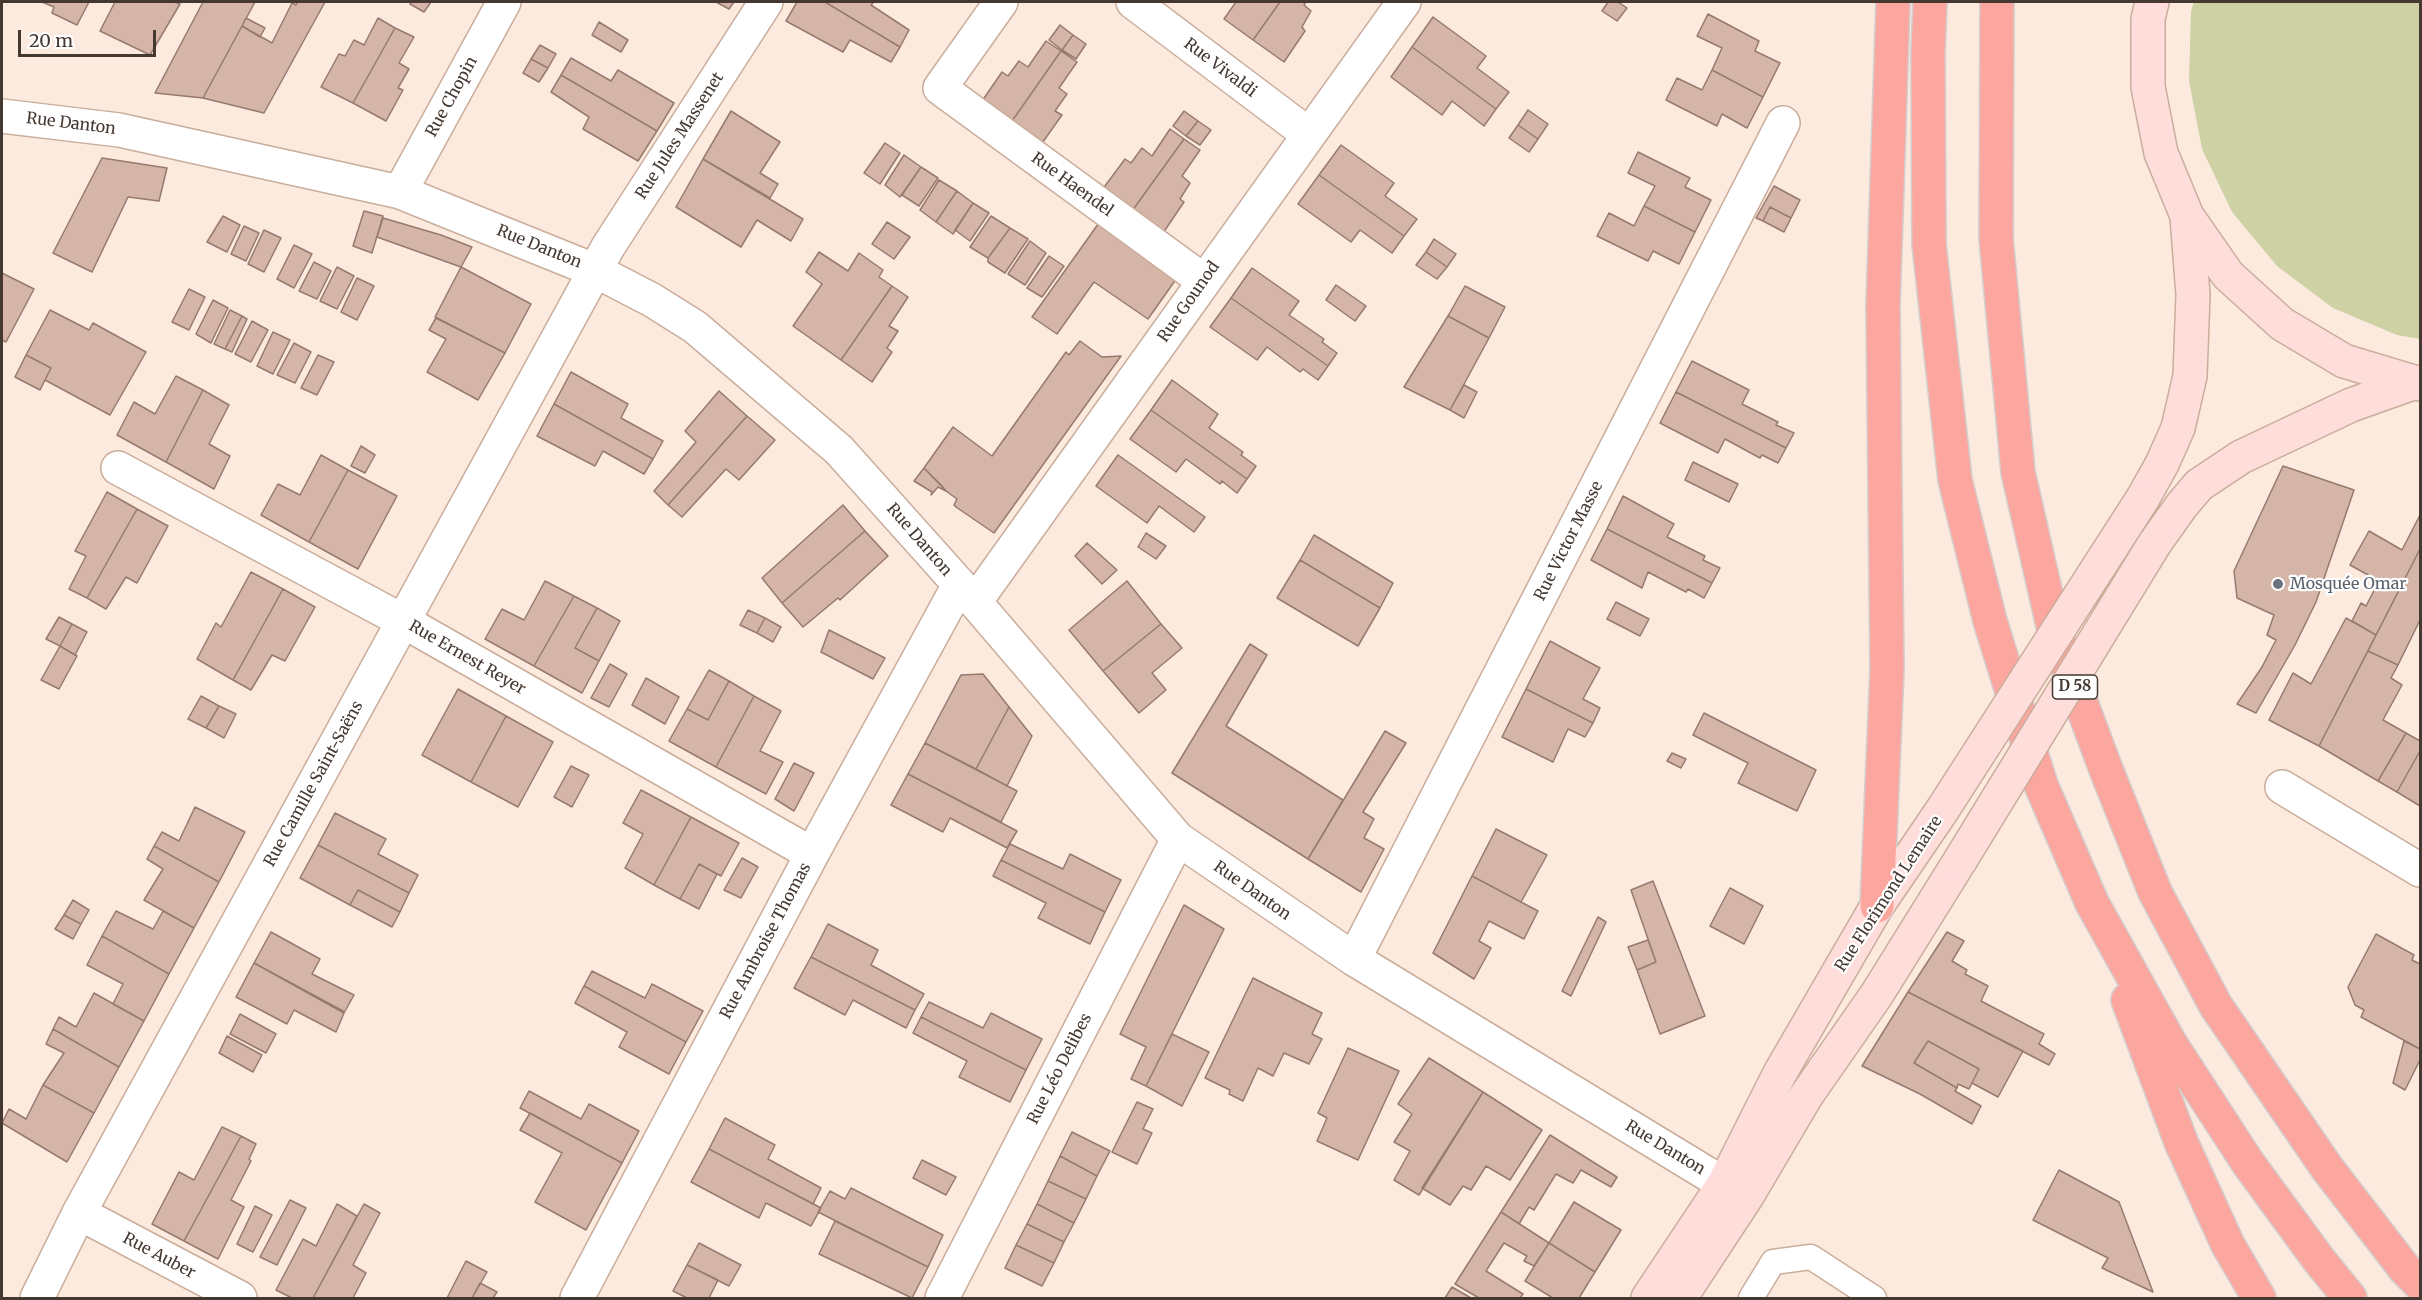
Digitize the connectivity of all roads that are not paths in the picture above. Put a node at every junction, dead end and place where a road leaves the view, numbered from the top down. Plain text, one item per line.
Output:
1 (504, 2) edge
2 (766, 2) edge
3 (1001, 2) edge
4 (1133, 2) edge
5 (1404, 2) edge
6 (1893, 2) edge
7 (1930, 2) edge
8 (1997, 2) edge
9 (2152, 2) edge
10 (2, 116) edge
11 (1783, 123) dead end
12 (1308, 134) junction
13 (400, 192) junction
14 (2187, 216) junction
15 (596, 271) junction
16 (1204, 281) junction
17 (2417, 384) edge
18 (118, 468) dead end
19 (967, 594) junction
20 (403, 621) junction
21 (2282, 788) dead end
22 (1178, 839) junction
23 (812, 854) junction
24 (2421, 870) edge
25 (2092, 903) junction
26 (1877, 906) junction
27 (1354, 959) junction
28 (1724, 1184) junction
29 (78, 1213) junction
30 (2421, 1284) edge
31 (37, 1299) edge
32 (240, 1299) edge
33 (577, 1299) edge
34 (942, 1299) edge
35 (1648, 1299) edge
36 (1680, 1299) edge
37 (1751, 1299) edge
38 (1874, 1299) edge
39 (2259, 1299) edge
40 (2350, 1299) edge

1 - 13 street, Rue Chopin
2 - 15 street, Rue Jules Massenet
3 - 16 street, Rue Haendel
4 - 12 street, Rue Vivaldi
5 - 12 street, Rue Gounod
6 - 26 highway
7 - 25 highway
8 - 30 highway, D 58
9 - 14 main road
10 - 13 street, Rue Danton
11 - 27 street, Rue Victor Masse
12 - 16 street, Rue Gounod
13 - 15 street, Rue Danton
14 - 17 main road
14 - 26 main road, Rue Florimond Lemaire, bridge
15 - 19 street, Rue Danton
15 - 20 street, Rue Camille Saint-Saëns
16 - 19 street, Rue Gounod
17 - 36 main road, bridge
18 - 20 street, Rue Ernest Reyer
19 - 22 street, Rue Danton
19 - 23 street, Rue Ambroise Thomas
20 - 23 street, Rue Ernest Reyer
20 - 29 street, Rue Camille Saint-Saëns
21 - 24 street
22 - 27 street, Rue Danton
22 - 34 street, Rue Léo Delibes
23 - 33 street, Rue Ambroise Thomas
25 - 39 highway
25 - 40 highway
26 - 28 main road, Rue Florimond Lemaire
27 - 28 street, Rue Danton
28 - 35 main road, Rue Florimond Lemaire
29 - 31 street, Rue Camille Saint-Saëns
29 - 32 street, Rue Auber
37 - 38 lane

